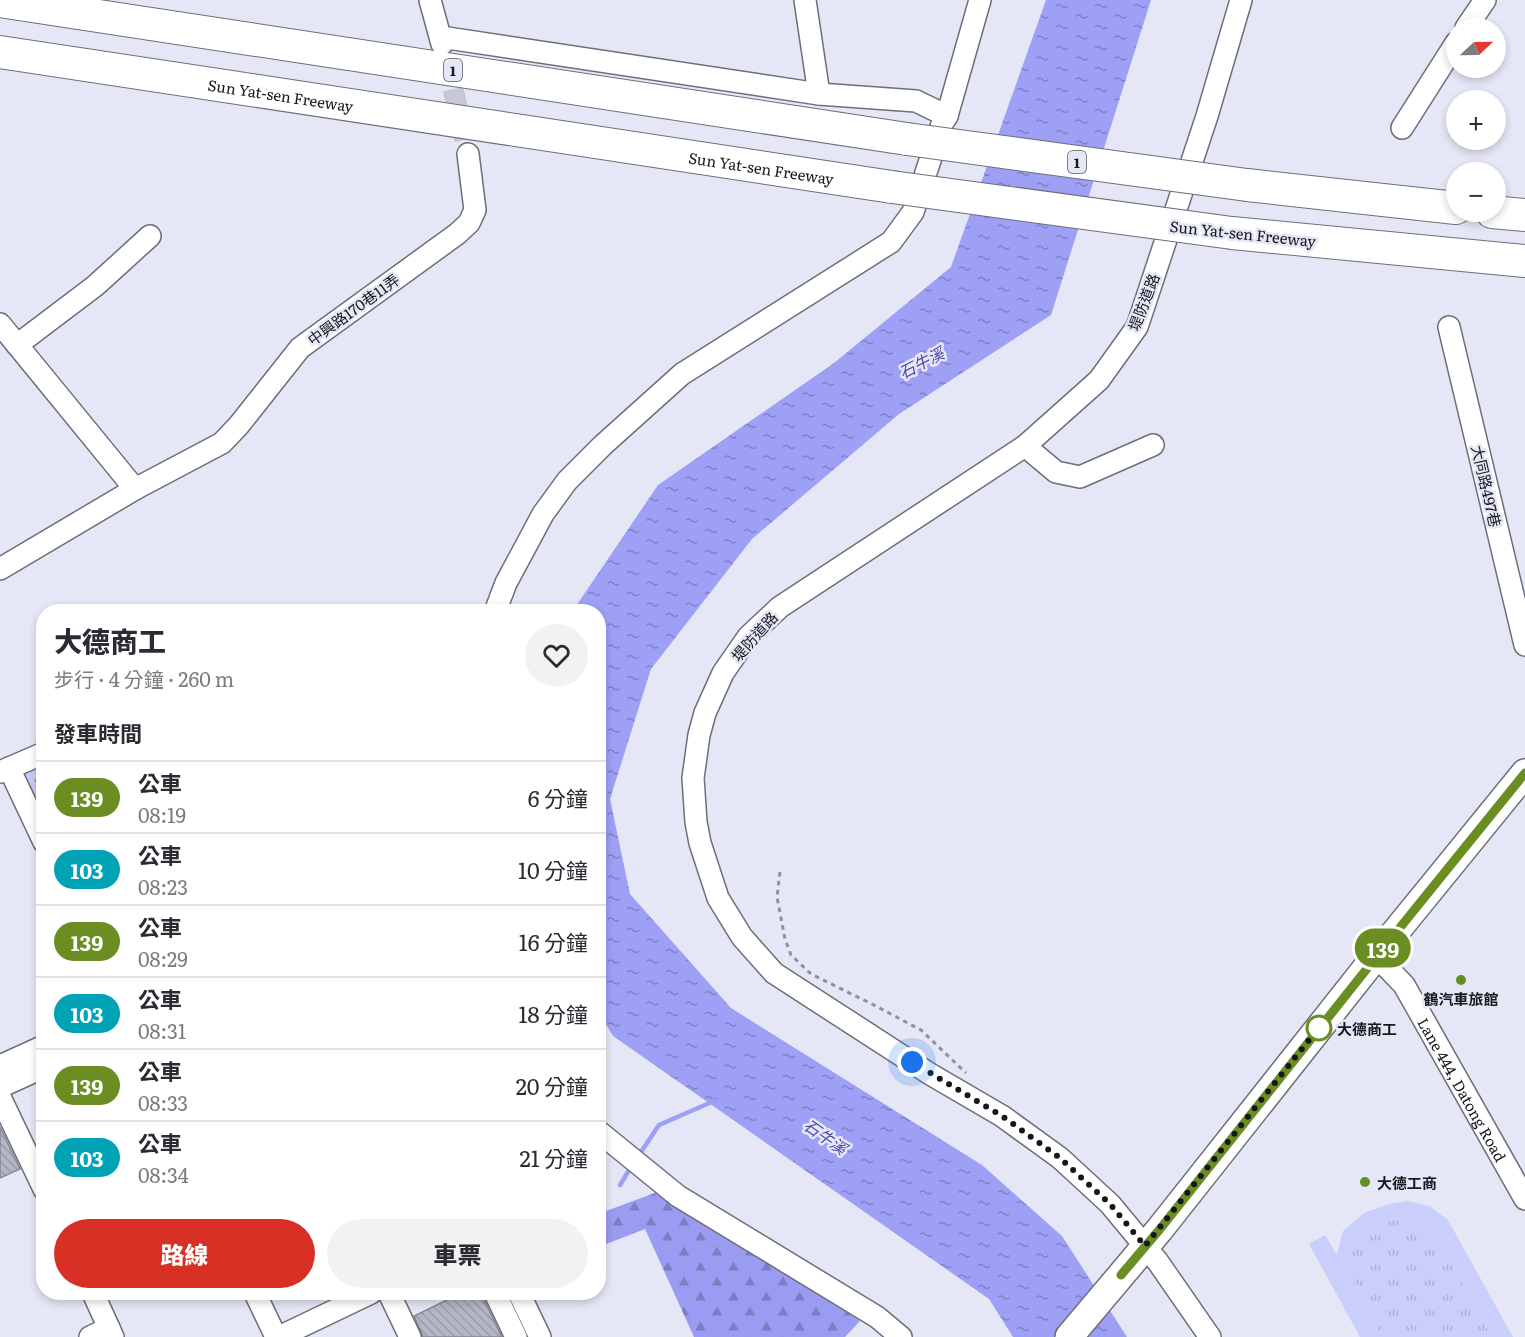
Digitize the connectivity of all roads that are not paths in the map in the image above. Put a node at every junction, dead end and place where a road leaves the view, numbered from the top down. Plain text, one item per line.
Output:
1 (430, 0) edge
2 (805, 0) edge
3 (980, 0) edge
4 (1242, 0) edge
5 (1485, 0) edge
6 (0, 1) edge
7 (1473, 18) edge
8 (0, 52) edge
9 (1446, 59) edge
10 (819, 94) junction
11 (947, 116) junction
12 (1402, 128) dead end
13 (468, 154) tunnel mouth
14 (1446, 207) edge
15 (1506, 213) edge
16 (1525, 215) edge
17 (150, 236) dead end
18 (1525, 261) edge
19 (0, 324) edge
20 (1449, 327) dead end
21 (17, 345) junction
22 (1025, 446) junction
23 (1154, 446) dead end
24 (135, 489) junction
25 (0, 569) edge
26 (498, 604) edge
27 (1525, 645) edge
28 (36, 756) edge
29 (5, 770) edge
30 (1525, 773) edge
31 (36, 827) edge
32 (1377, 956) junction
33 (36, 1050) edge
34 (0, 1066) edge
35 (36, 1070) edge
36 (0, 1087) edge
37 (0, 1097) edge
38 (606, 1140) edge
39 (36, 1172) edge
40 (1525, 1199) edge
41 (1145, 1246) junction
42 (96, 1300) edge
43 (258, 1300) edge
44 (356, 1300) edge
45 (392, 1300) edge
46 (498, 1300) edge
47 (522, 1300) edge
48 (111, 1333) edge
49 (90, 1337) edge
50 (277, 1337) edge
51 (410, 1337) edge
52 (516, 1337) edge
53 (540, 1337) edge
54 (901, 1337) edge
55 (1069, 1337) edge
56 (1210, 1337) edge

1 - 10 street
2 - 10 street
3 - 11 street
4 - 22 street, 堤防道路
5 - 7 street
6 - 14 highway, 1, bridge
8 - 18 highway, Sun Yat-sen Freeway, bridge
9 - 12 street
10 - 11 street
11 - 26 street
13 - 24 street, 中興路170巷11弄
15 - 16 highway
17 - 21 street
19 - 21 street
20 - 27 street, 大同路497巷
21 - 24 street
22 - 23 street
22 - 41 street, 堤防道路
24 - 25 street, 中興路170巷11弄
28 - 29 street
29 - 31 street
30 - 32 main road
32 - 40 street, Lane 444, Datong Road
32 - 41 main road
33 - 34 street
35 - 36 street
37 - 39 street
38 - 54 street
41 - 55 main road
41 - 56 street, 堤防道路
42 - 48 street
43 - 50 street
44 - 50 street
45 - 51 street
46 - 52 street
47 - 53 street
48 - 49 street

